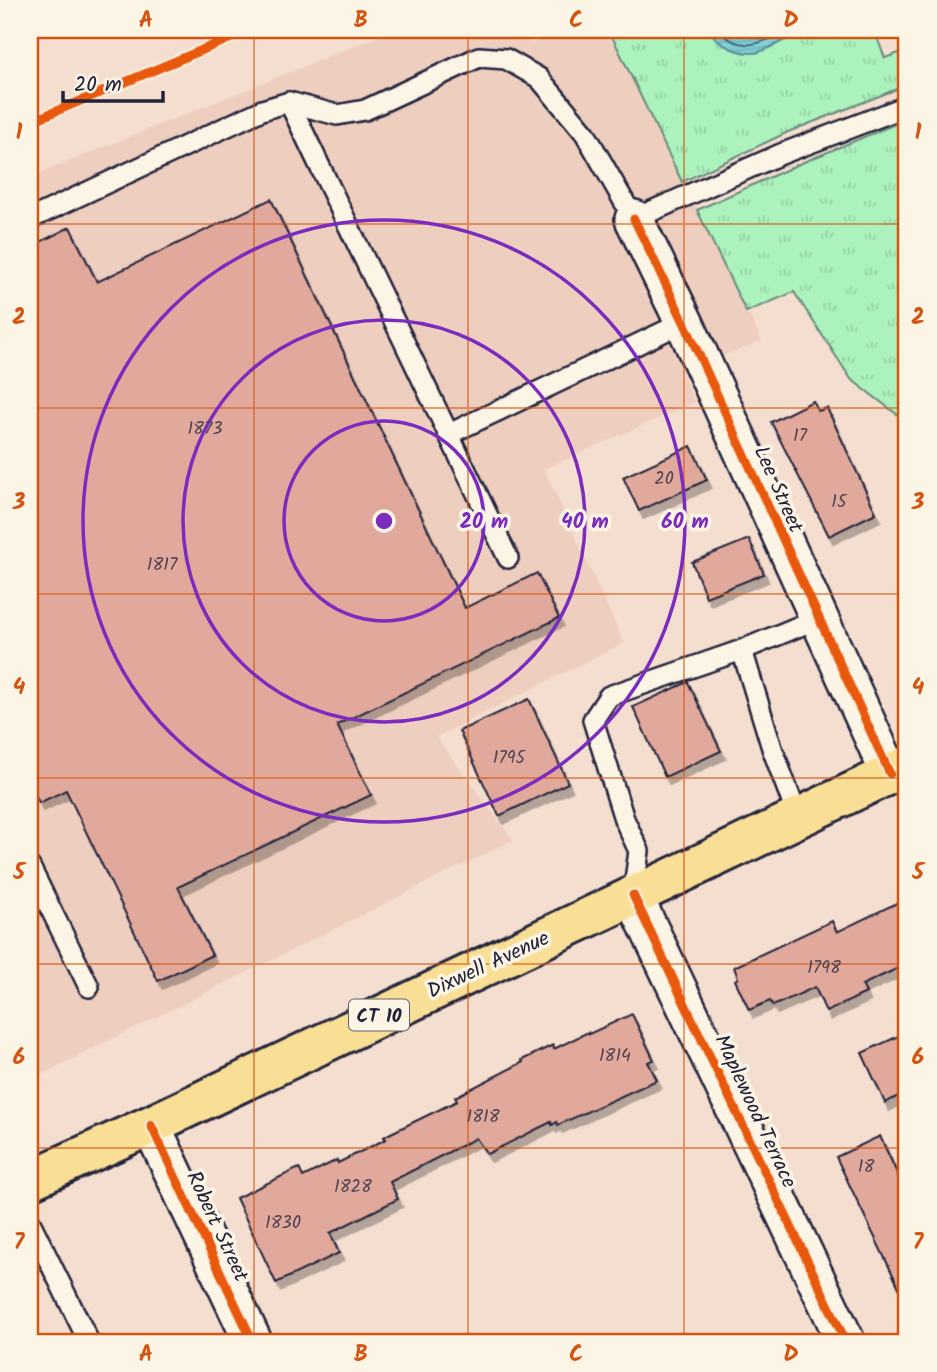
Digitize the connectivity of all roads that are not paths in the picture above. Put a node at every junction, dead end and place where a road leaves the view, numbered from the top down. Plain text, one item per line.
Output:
1 (289, 102) junction
2 (907, 106) edge
3 (30, 219) edge
4 (634, 219) junction
5 (684, 322) junction
6 (449, 434) junction
7 (508, 558) dead end
8 (819, 618) junction
9 (742, 650) junction
10 (899, 770) edge
11 (798, 818) junction
12 (30, 867) edge
13 (633, 895) junction
14 (89, 987) dead end
15 (151, 1125) junction
16 (30, 1180) edge
17 (30, 1222) edge
18 (89, 1342) edge
19 (253, 1342) edge
20 (846, 1342) edge

1 - 3 lane
1 - 4 lane
1 - 6 lane
2 - 4 lane
4 - 5 street, Lee Street
5 - 6 lane
5 - 8 street, Lee Street
6 - 7 lane
8 - 9 lane
8 - 10 street, Lee Street
9 - 11 lane
9 - 13 lane
10 - 11 main road, Dixwell Avenue / CT 10
11 - 13 main road, Dixwell Avenue / CT 10
12 - 14 lane
13 - 15 main road, Dixwell Avenue / CT 10
13 - 20 street, Maplewood Terrace
15 - 16 main road, Dixwell Avenue / CT 10
15 - 19 street, Robert Street
17 - 18 lane

